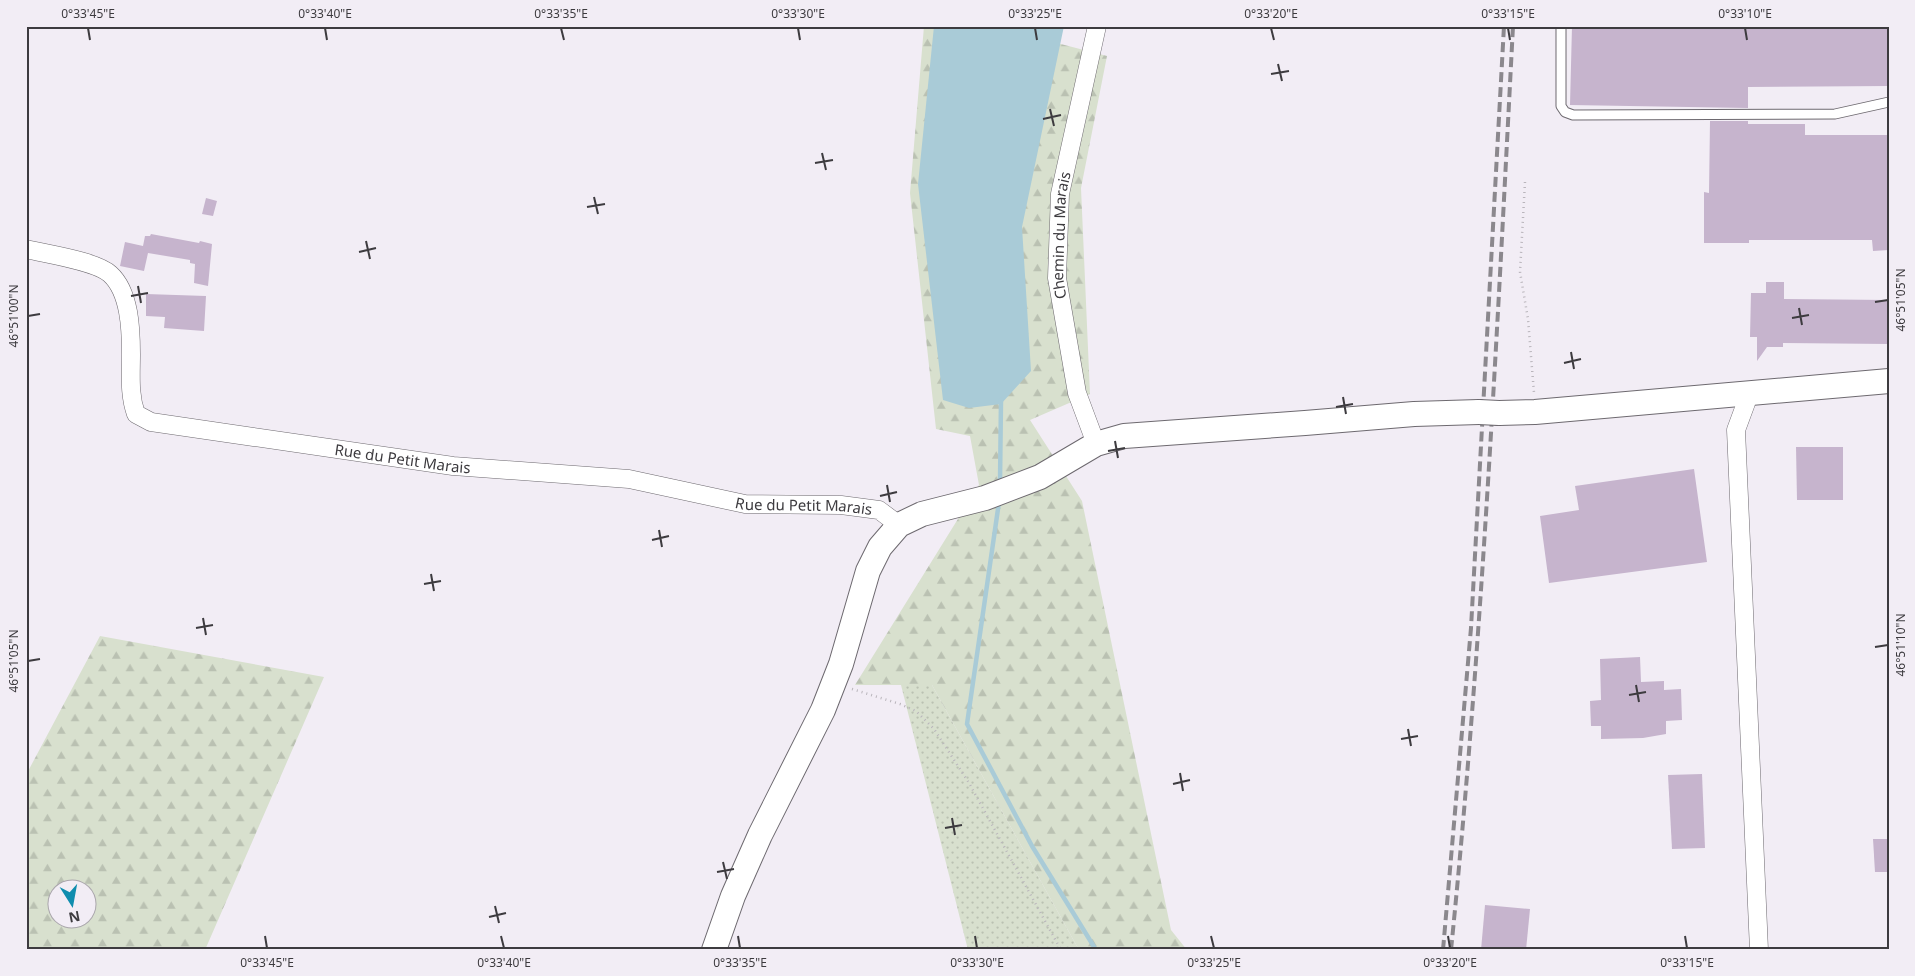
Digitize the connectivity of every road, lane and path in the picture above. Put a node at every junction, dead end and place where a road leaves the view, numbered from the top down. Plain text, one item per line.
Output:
1 (1097, 26) edge
2 (1561, 26) edge
3 (1889, 102) edge
4 (1525, 182) dead end
5 (26, 249) edge
6 (1889, 381) edge
7 (1747, 393) junction
8 (1535, 412) junction
9 (1096, 444) junction
10 (899, 525) junction
11 (834, 683) junction
12 (714, 950) edge
13 (1060, 950) edge
14 (1759, 950) edge

1 - 9 street, Chemin du Marais
2 - 3 lane
4 - 8 path
5 - 10 street, Rue du Petit Marais
6 - 7 street
7 - 8 street
7 - 14 street
8 - 9 street
9 - 10 street
10 - 11 street
11 - 12 street
11 - 13 path

